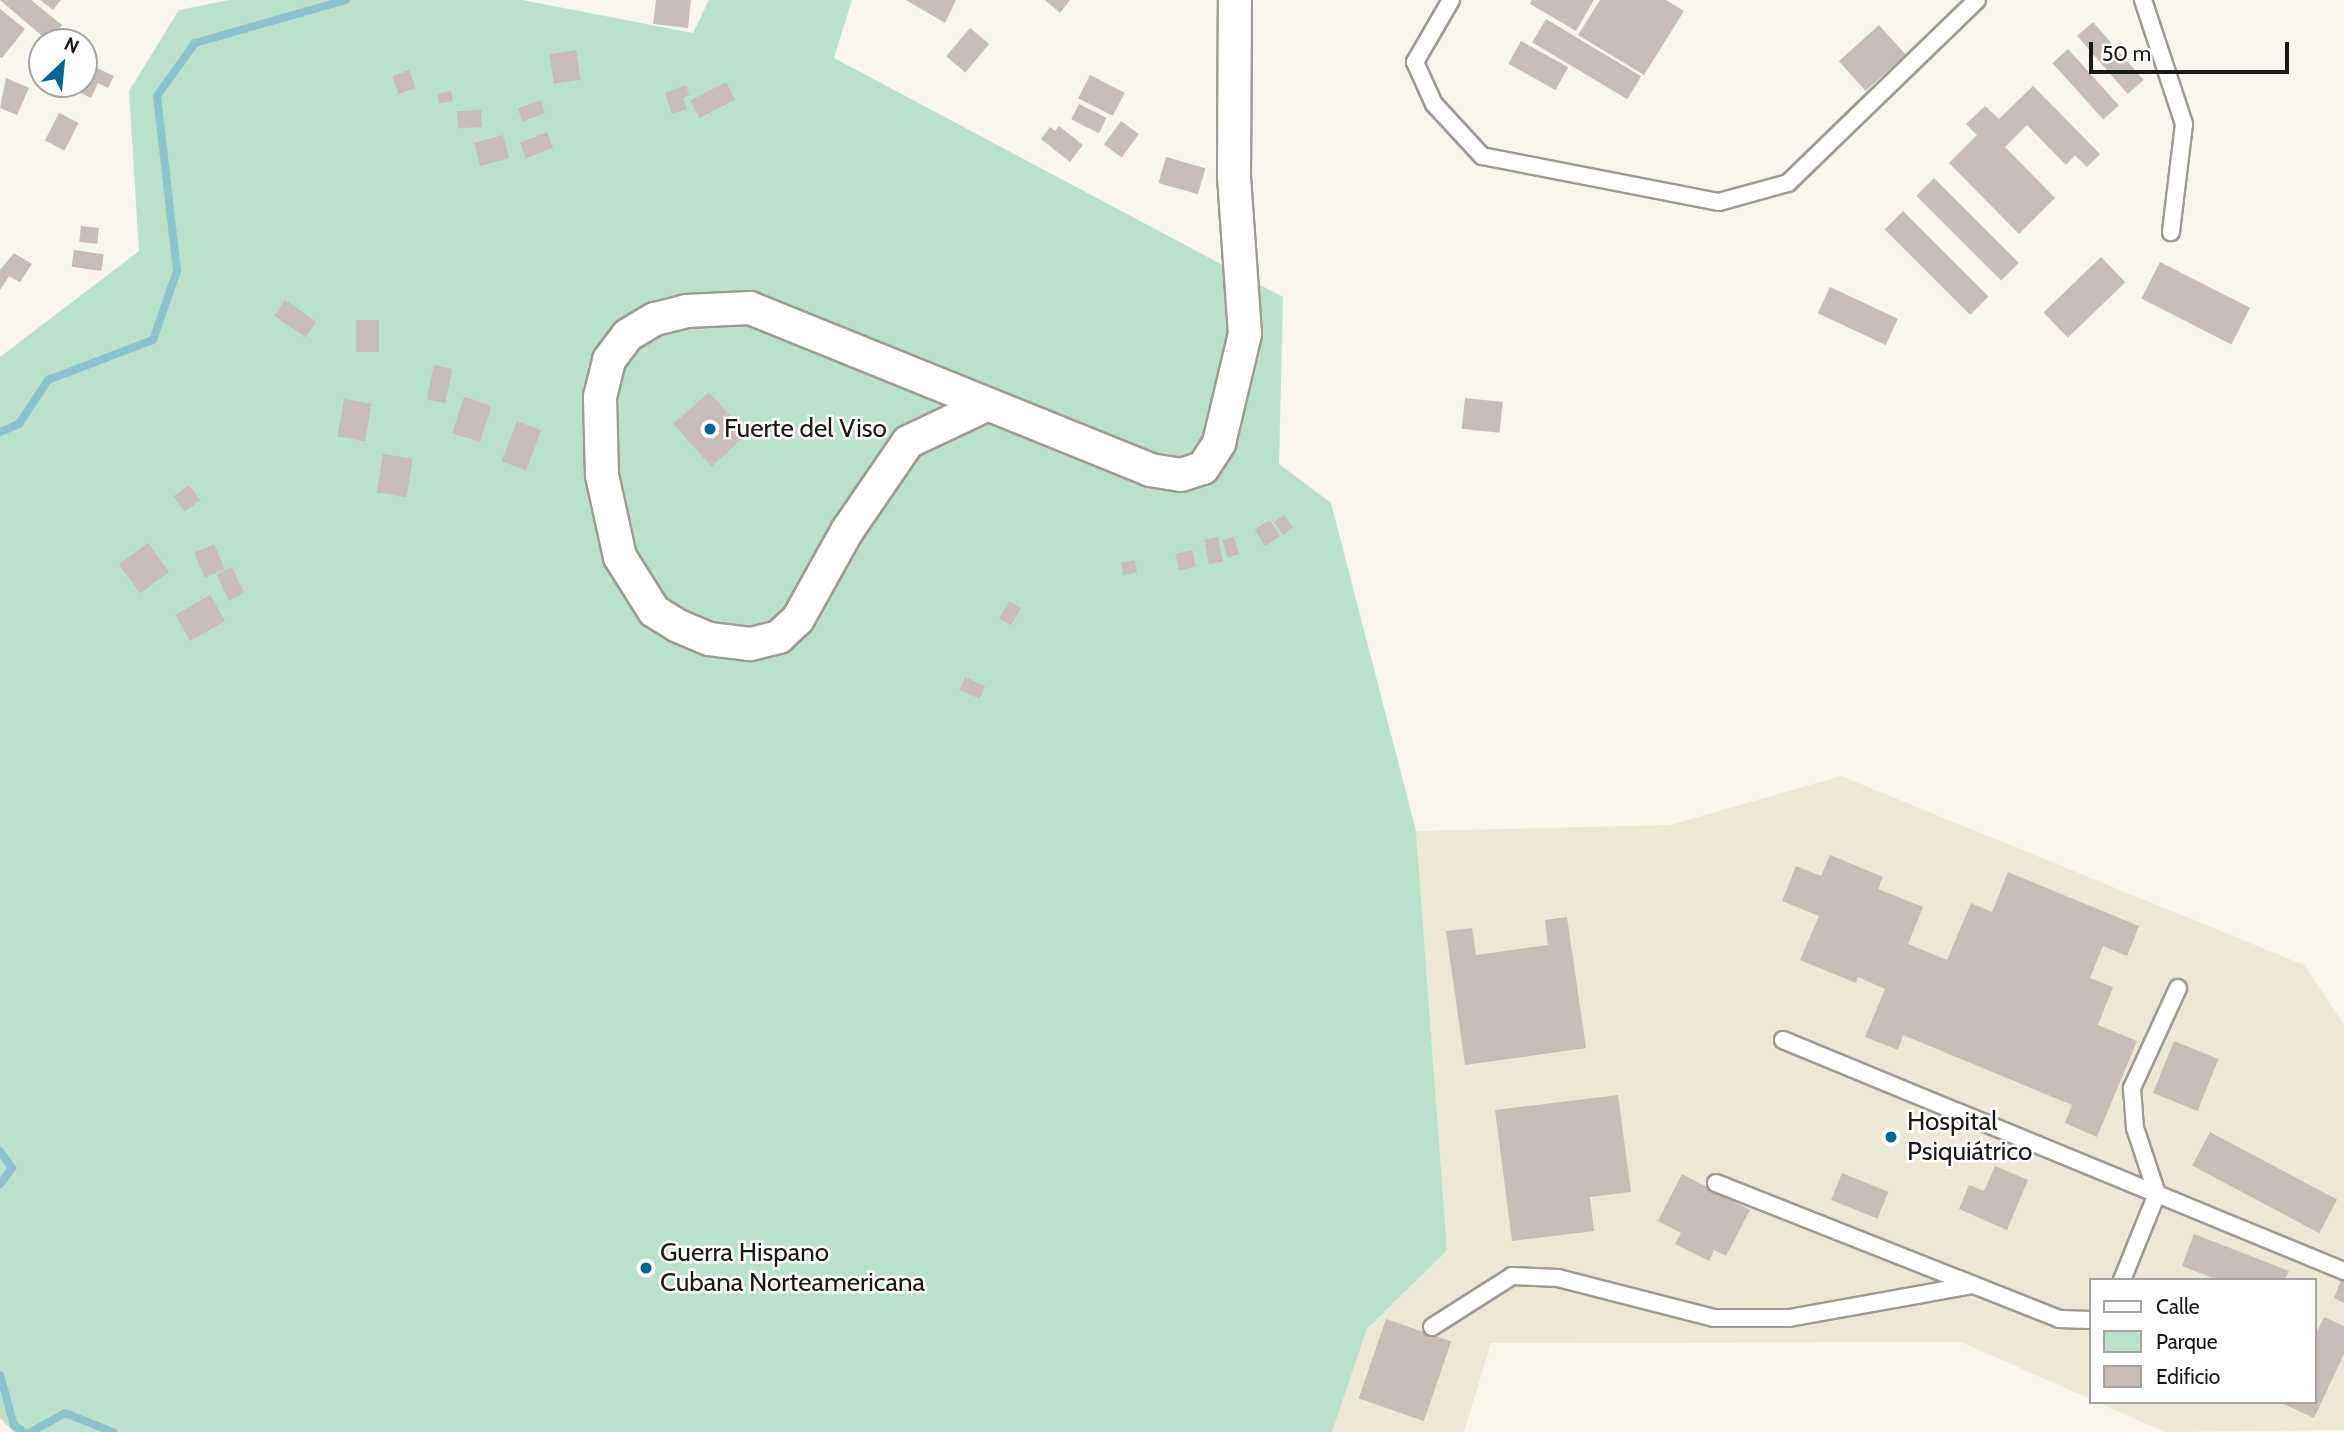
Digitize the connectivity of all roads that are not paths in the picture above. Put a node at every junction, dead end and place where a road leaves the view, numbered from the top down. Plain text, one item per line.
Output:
1 (1235, 0) edge
2 (1451, 0) edge
3 (1977, 0) edge
4 (2143, 0) edge
5 (2171, 232) dead end
6 (984, 406) junction
7 (2178, 988) dead end
8 (1783, 1040) dead end
9 (1716, 1183) dead end
10 (2157, 1194) junction
11 (2344, 1271) edge
12 (2123, 1278) edge
13 (1973, 1284) junction
14 (2088, 1320) edge
15 (1432, 1327) dead end

1 - 6 street
2 - 3 lane
4 - 5 lane
6 - 6 street
7 - 10 lane
8 - 10 lane
9 - 13 lane
10 - 11 lane
10 - 12 lane
13 - 14 lane
13 - 15 lane

